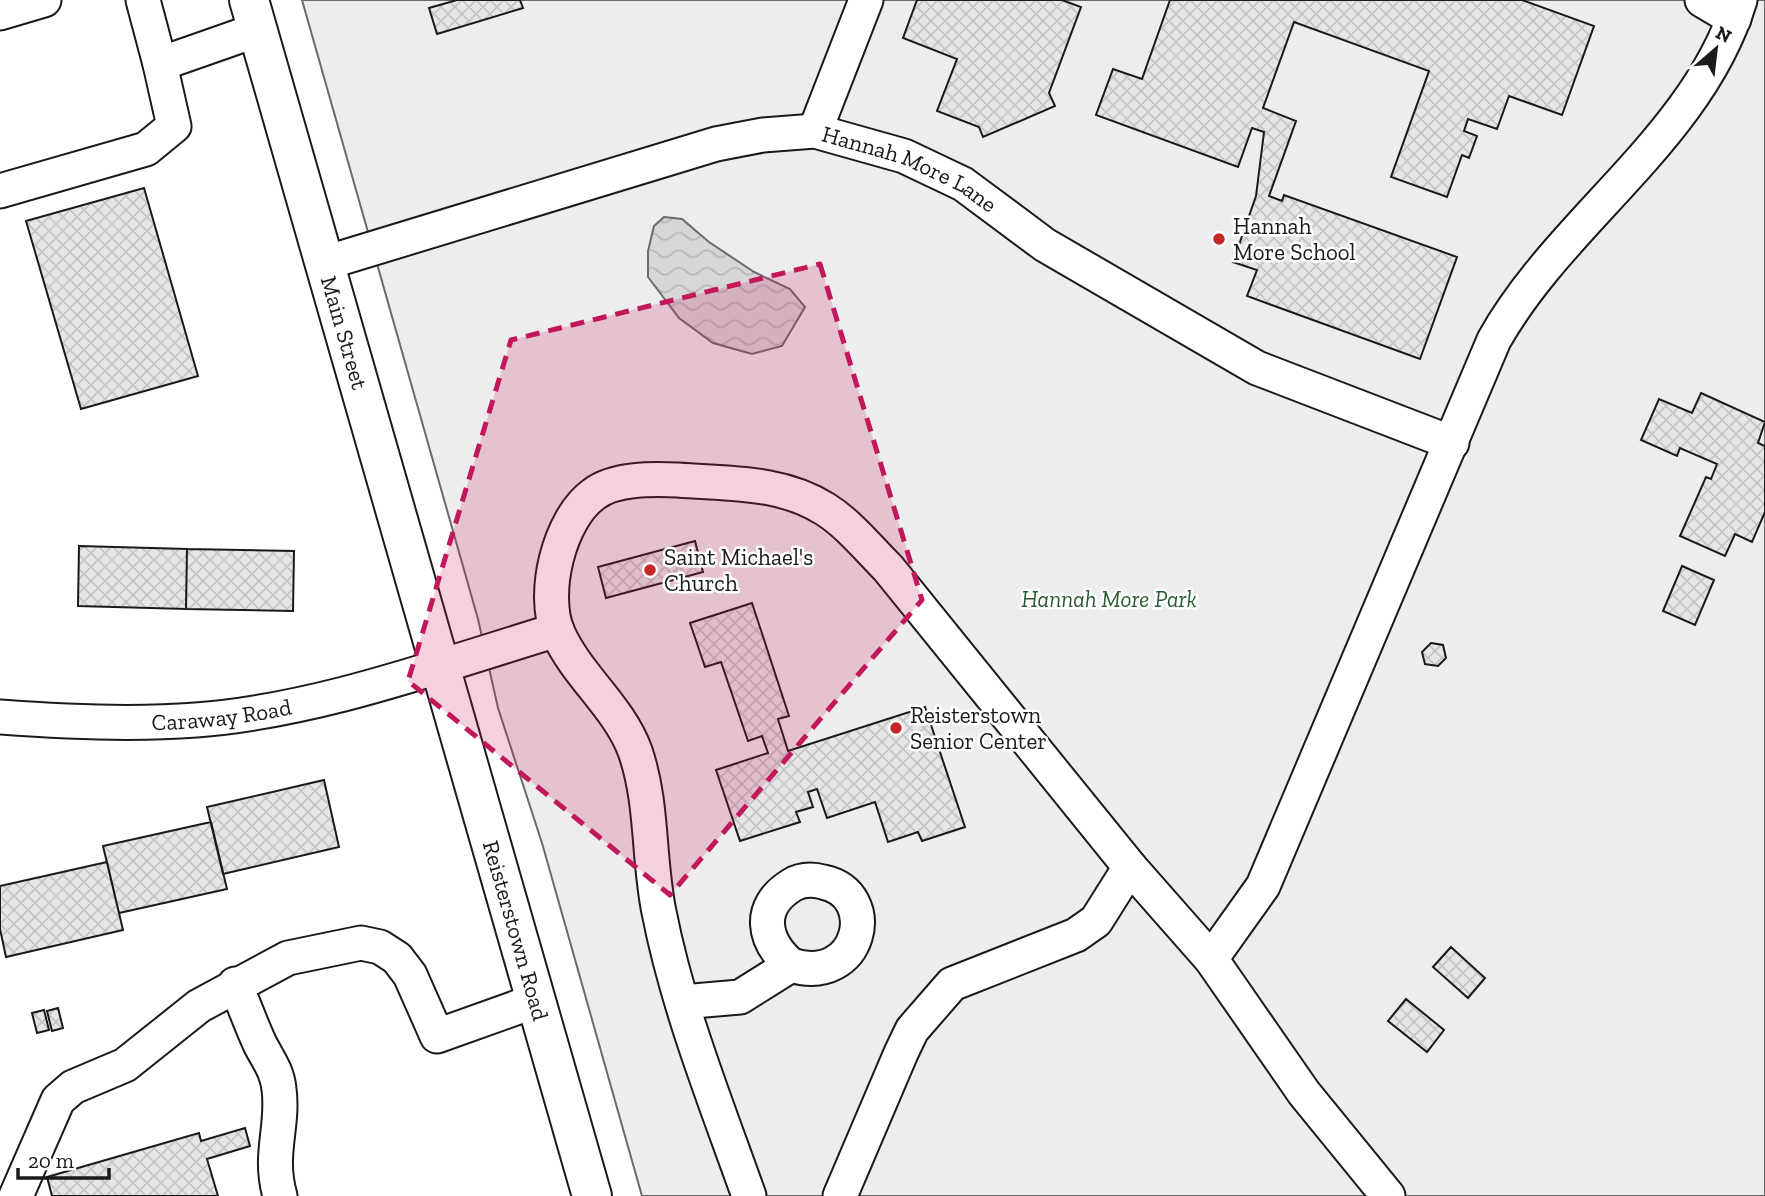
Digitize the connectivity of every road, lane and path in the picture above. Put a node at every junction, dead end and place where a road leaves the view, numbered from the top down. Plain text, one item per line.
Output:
1 (44, 0) edge
2 (143, 0) edge
3 (866, 0) edge
4 (1702, 0) edge
5 (1737, 9) edge
6 (0, 13) edge
7 (253, 15) edge
8 (160, 64) junction
9 (815, 131) junction
10 (0, 191) edge
11 (325, 263) junction
12 (1452, 443) junction
13 (557, 630) junction
14 (438, 666) junction
15 (0, 717) edge
16 (1130, 867) junction
17 (1211, 958) junction
18 (791, 965) dead end
19 (236, 984) junction
20 (535, 1001) junction
21 (682, 1002) junction
22 (16, 1196) edge
23 (280, 1196) edge
24 (592, 1196) edge
25 (748, 1196) edge
26 (840, 1196) edge
27 (1388, 1196) edge

1 - 6 street
2 - 8 street
3 - 9 street
4 - 5 street
5 - 12 street
7 - 8 street
7 - 11 main road, Main Street
8 - 10 street
9 - 11 street, Hannah More Lane
9 - 12 street, Hannah More Lane
11 - 14 main road, Main Street
12 - 17 street
13 - 14 street, Caraway Road
13 - 16 street
13 - 21 street
14 - 15 street, Caraway Road
14 - 20 main road, Reisterstown Road
16 - 17 street
16 - 26 street
17 - 27 street
18 - 21 street
19 - 20 street
19 - 22 street
19 - 23 street
20 - 24 main road, Reisterstown Road
21 - 25 street

